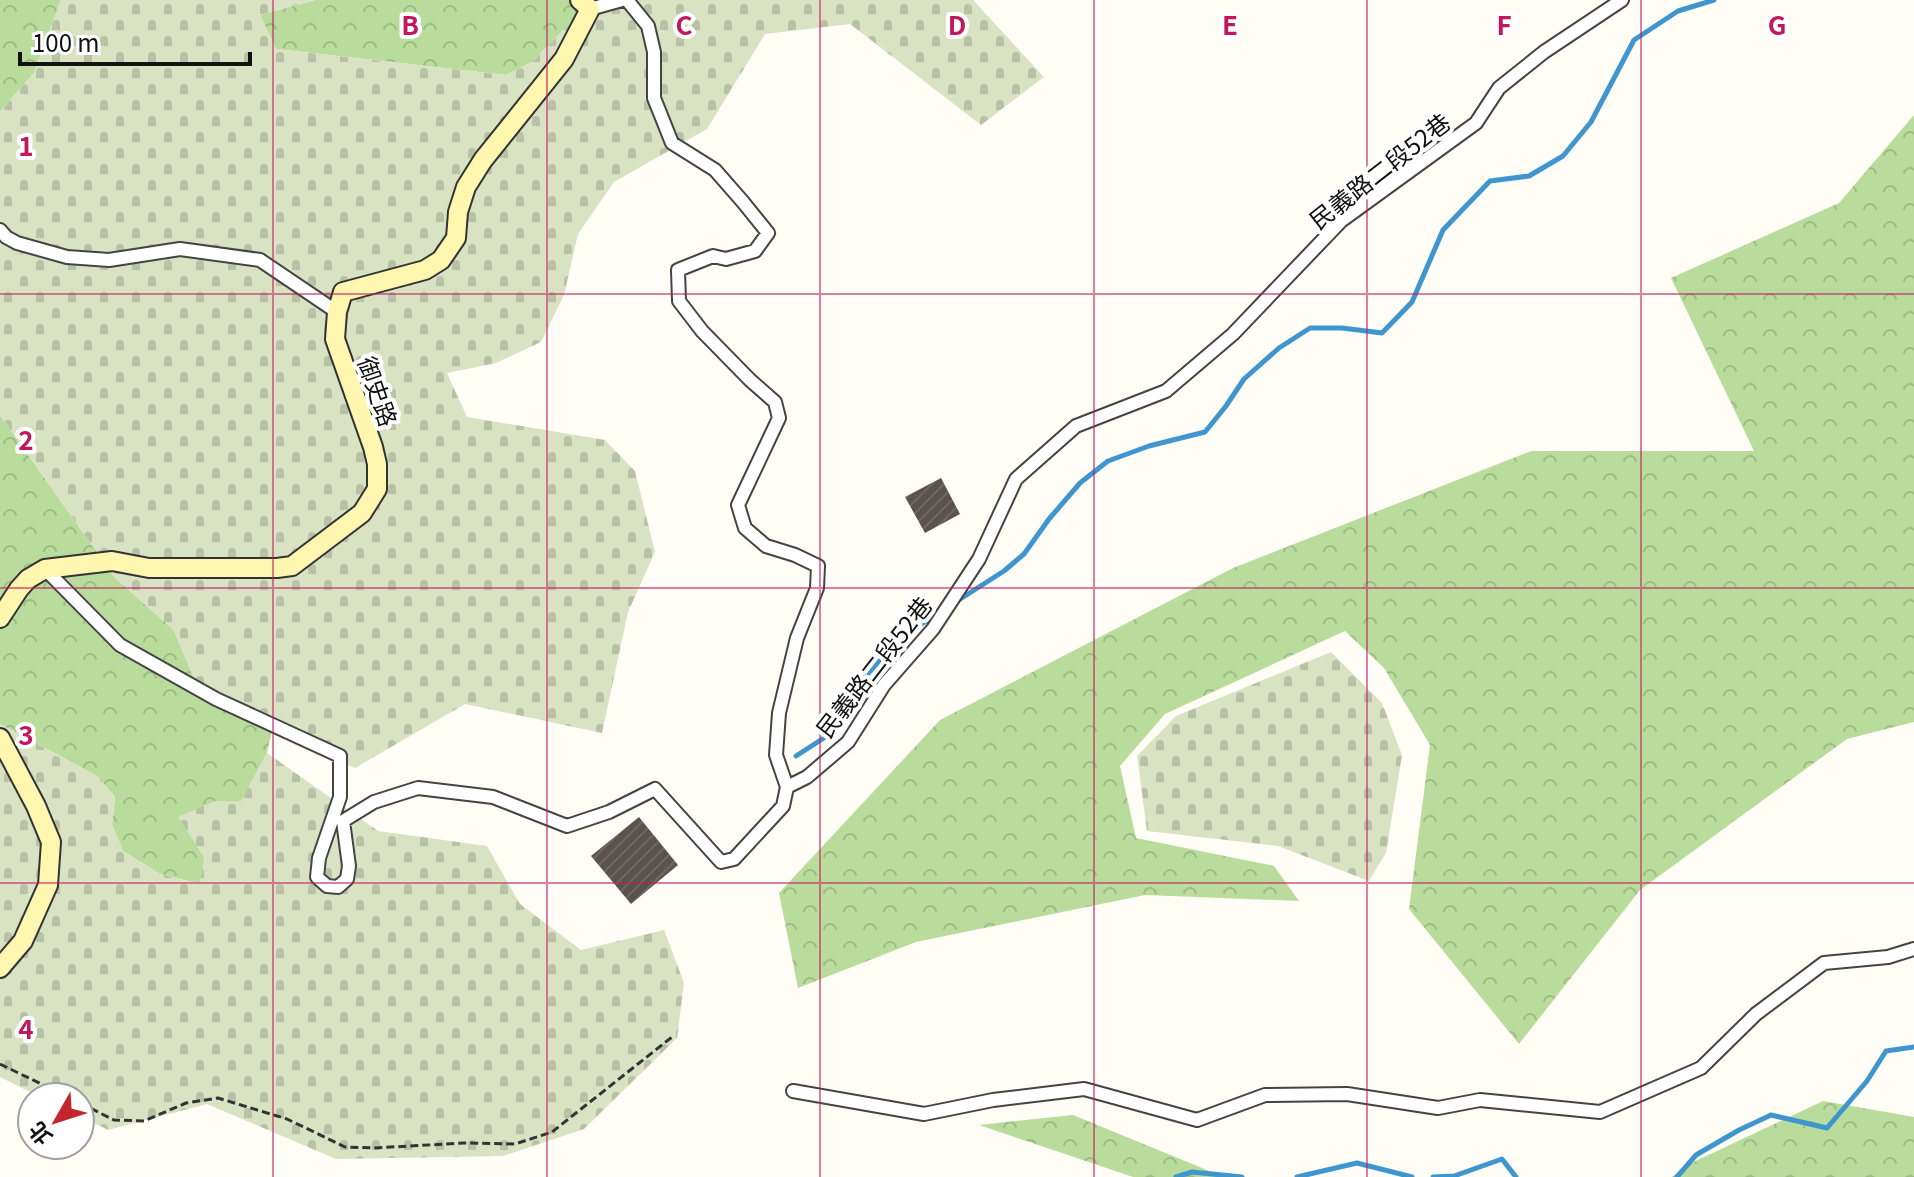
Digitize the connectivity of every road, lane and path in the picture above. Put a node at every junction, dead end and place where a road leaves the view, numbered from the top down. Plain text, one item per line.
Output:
1 (625, 0) edge
2 (1622, 0) edge
3 (585, 4) edge
4 (0, 230) edge
5 (337, 312) junction
6 (45, 569) junction
7 (0, 618) edge
8 (0, 738) edge
9 (787, 787) junction
10 (1914, 949) edge
11 (0, 968) edge
12 (672, 1037) dead end
13 (0, 1064) edge
14 (35, 1081) edge
15 (793, 1091) dead end
16 (96, 1111) edge

1 - 3 street, 民義路二段52巷
1 - 9 street, 民義路二段52巷
2 - 9 street, 民義路二段52巷
3 - 5 street
4 - 5 street
5 - 6 street, 御史路
6 - 7 street
6 - 9 street
8 - 11 street
10 - 15 street
12 - 16 path
13 - 14 path

